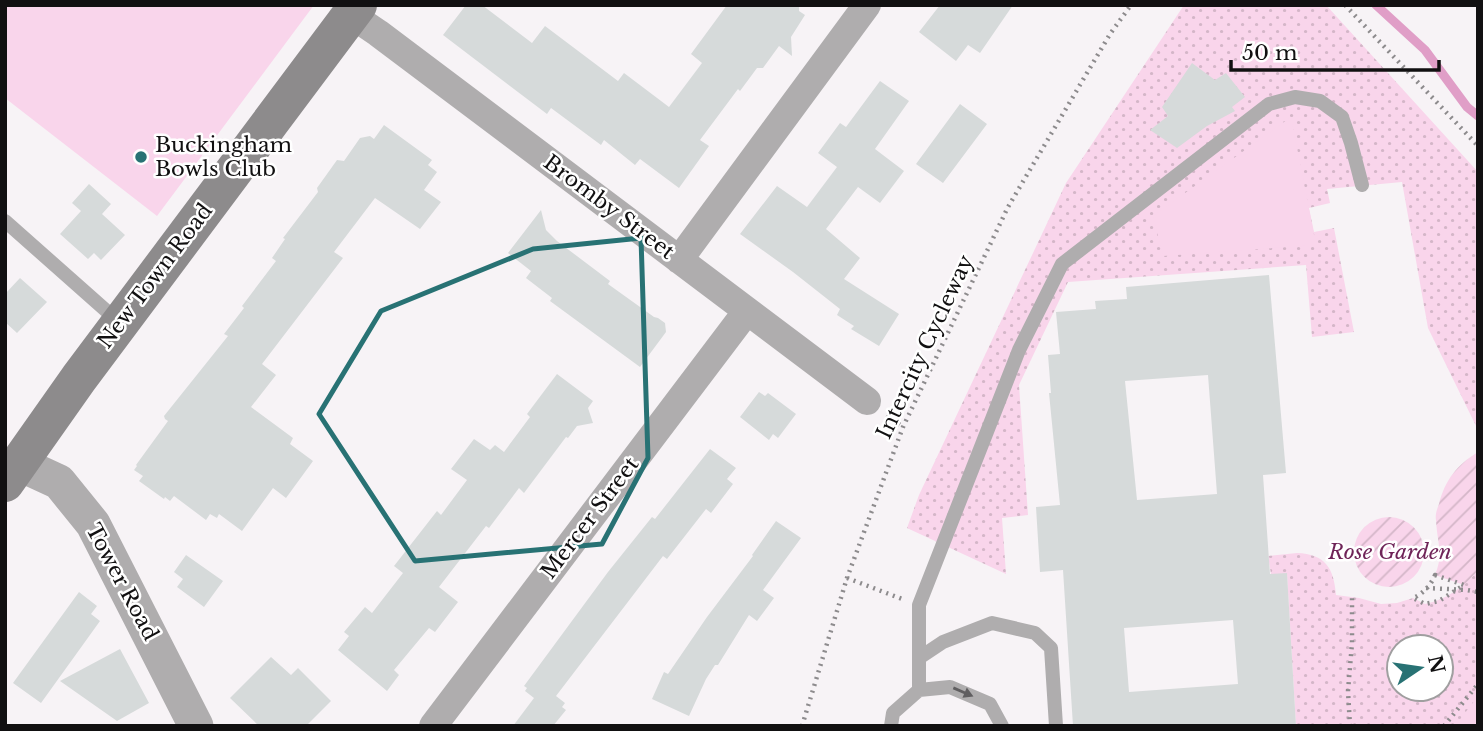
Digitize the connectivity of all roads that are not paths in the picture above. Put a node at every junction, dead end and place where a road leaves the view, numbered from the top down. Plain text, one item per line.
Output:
1 (867, 5) edge
2 (354, 10) edge
3 (1362, 185) dead end
4 (5, 222) edge
5 (679, 260) junction
6 (747, 311) junction
7 (120, 323) junction
8 (867, 401) dead end
9 (13, 473) edge
10 (919, 658) junction
11 (919, 690) junction
12 (196, 726) edge
13 (433, 726) edge
14 (891, 726) edge
15 (1002, 726) edge
16 (1056, 726) edge

1 - 5 street
2 - 5 street, Bromby Street
2 - 7 main road, New Town Road
3 - 10 lane
4 - 7 lane
5 - 6 street, Bromby Street
6 - 8 street, Bromby Street
6 - 13 street, Mercer Street
7 - 9 main road, New Town Road
9 - 12 street, Tower Road
10 - 11 lane
10 - 16 lane
11 - 14 lane
11 -> 15 lane

